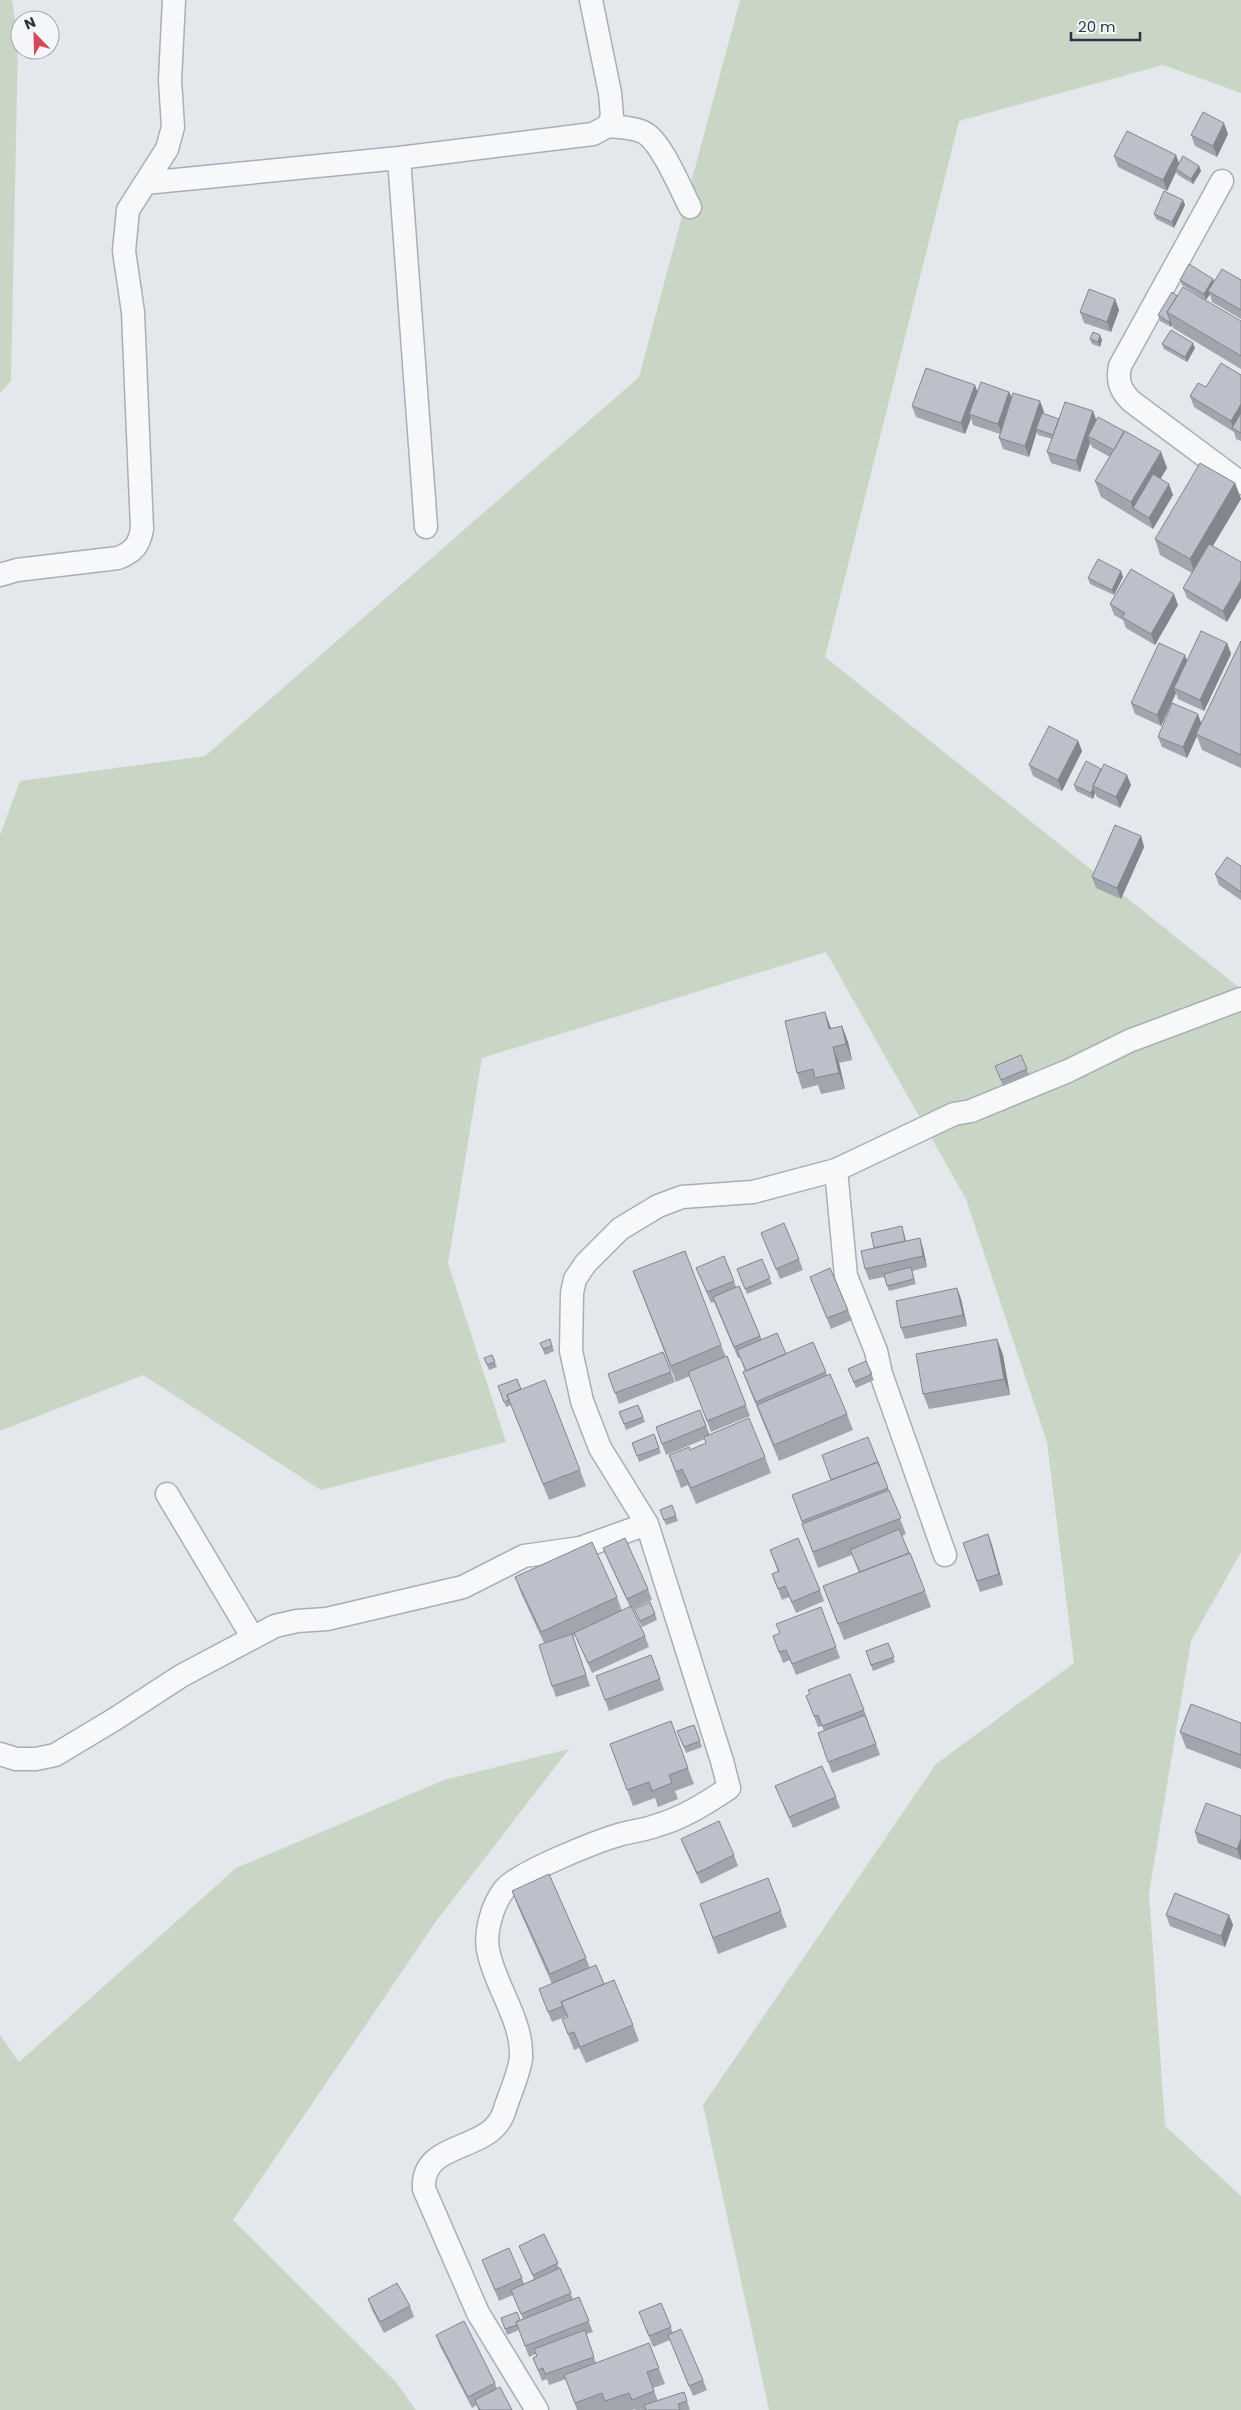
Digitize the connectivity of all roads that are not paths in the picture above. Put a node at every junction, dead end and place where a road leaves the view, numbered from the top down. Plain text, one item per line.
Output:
1 (174, 0) edge
2 (591, 0) edge
3 (608, 126) junction
4 (399, 158) junction
5 (1222, 181) dead end
6 (144, 183) junction
7 (690, 207) dead end
8 (1241, 483) edge
9 (426, 527) dead end
10 (0, 575) edge
11 (1241, 999) edge
12 (836, 1170) junction
13 (167, 1494) dead end
14 (647, 1524) junction
15 (945, 1555) dead end
16 (253, 1638) junction
17 (0, 1754) edge
18 (537, 2410) edge

1 - 6 street
2 - 3 street
3 - 4 street
3 - 7 street
4 - 6 street
4 - 9 street
5 - 8 street
6 - 10 street
11 - 12 street
12 - 14 street
12 - 15 street
13 - 16 street
14 - 16 street
14 - 18 street
16 - 17 street

